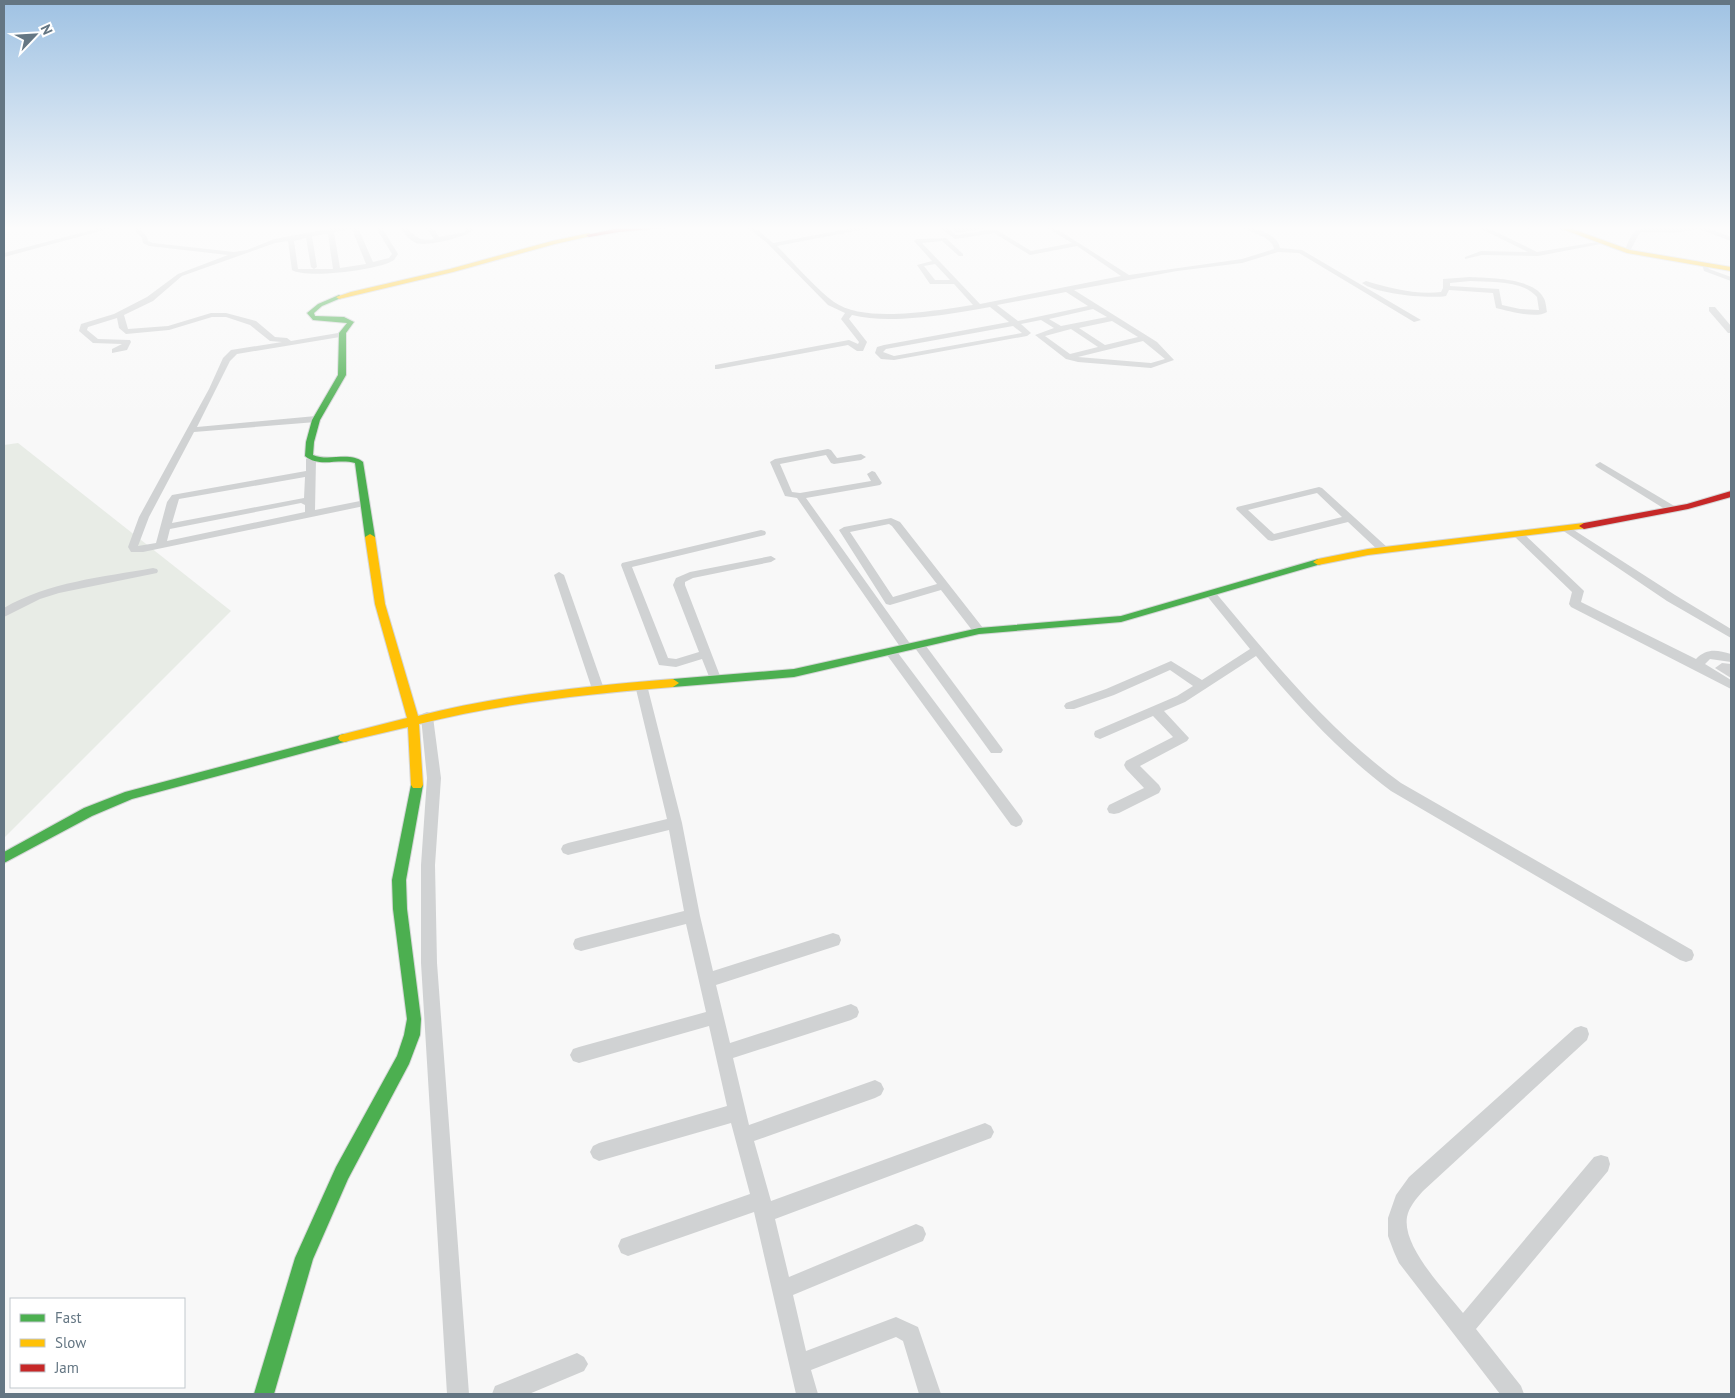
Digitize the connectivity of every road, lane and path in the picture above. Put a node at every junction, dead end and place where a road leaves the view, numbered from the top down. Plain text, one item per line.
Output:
1 (160, 291) edge
2 (363, 291) edge
3 (819, 291) edge
4 (963, 291) edge
5 (1056, 291) edge
6 (1071, 291) edge
7 (1369, 291) edge
8 (1399, 291) edge
9 (1445, 291) edge
10 (1496, 291) edge
11 (1535, 291) edge
12 (991, 304) junction
13 (978, 306) junction
14 (1096, 306) junction
15 (1712, 309) dead end
16 (850, 312) junction
17 (120, 315) junction
18 (1047, 317) junction
19 (1115, 318) junction
20 (1417, 320) dead end
21 (1018, 322) junction
22 (1073, 327) junction
23 (1060, 329) junction
24 (1731, 331) edge
25 (342, 333) junction
26 (1145, 338) junction
27 (300, 342) junction
28 (1104, 348) junction
29 (115, 351) dead end
30 (1069, 356) junction
31 (718, 367) dead end
32 (316, 419) junction
33 (191, 430) junction
34 (860, 456) dead end
35 (311, 458) junction
36 (1600, 465) dead end
37 (310, 473) junction
38 (872, 474) dead end
39 (1731, 494) edge
40 (800, 496) junction
41 (309, 501) junction
42 (365, 503) junction
43 (1672, 509) junction
44 (310, 515) junction
45 (1351, 518) junction
46 (166, 527) junction
47 (1566, 528) junction
48 (761, 533) dead end
49 (1519, 534) junction
50 (161, 545) junction
51 (1384, 550) junction
52 (771, 559) dead end
53 (153, 571) dead end
54 (560, 575) dead end
55 (943, 586) junction
56 (1211, 594) junction
57 (4, 612) edge
58 (979, 631) junction
59 (1731, 634) edge
60 (913, 647) junction
61 (1258, 650) junction
62 (891, 652) junction
63 (705, 654) junction
64 (1731, 658) edge
65 (1697, 665) junction
66 (716, 681) junction
67 (641, 685) junction
68 (1731, 685) edge
69 (1202, 686) junction
70 (598, 689) junction
71 (1070, 706) dead end
72 (1155, 710) junction
73 (420, 718) junction
74 (1100, 734) dead end
75 (996, 750) dead end
76 (1114, 809) dead end
77 (1016, 822) dead end
78 (675, 823) junction
79 (568, 849) dead end
80 (4, 858) edge
81 (692, 916) junction
82 (833, 940) dead end
83 (581, 944) dead end
84 (1686, 956) dead end
85 (707, 980) junction
86 (851, 1012) dead end
87 (715, 1017) junction
88 (1581, 1034) dead end
89 (723, 1053) junction
90 (579, 1054) dead end
91 (875, 1089) dead end
92 (737, 1112) junction
93 (985, 1132) dead end
94 (743, 1136) junction
95 (599, 1152) dead end
96 (1601, 1164) dead end
97 (762, 1206) junction
98 (916, 1234) dead end
99 (628, 1246) dead end
100 (782, 1290) junction
101 (1463, 1330) junction
102 (577, 1364) dead end
103 (800, 1364) junction
104 (264, 1394) edge
105 (458, 1394) edge
106 (503, 1394) edge
107 (807, 1394) edge
108 (930, 1394) edge
109 (1513, 1394) edge

1 - 17 street
2 - 25 main road
3 - 16 street
4 - 13 street
5 - 12 street
6 - 14 street
7 - 20 street
8 - 9 street
10 - 11 street
12 - 13 street
12 - 21 street
13 - 16 street
14 - 18 street
14 - 19 street
15 - 24 street
16 - 31 street
17 - 27 street
17 - 29 street
18 - 21 street
18 - 23 street
19 - 22 street
19 - 26 street
21 - 21 street
22 - 23 street
22 - 28 street
23 - 30 street
25 - 27 street
25 - 32 main road
26 - 28 street
26 - 30 street
27 - 33 street
28 - 30 street
32 - 33 street
32 - 35 main road
33 - 50 street
34 - 40 street
35 - 37 street
35 - 42 main road
36 - 43 street
37 - 41 street
37 - 46 street
38 - 40 street
39 - 43 main road
40 - 60 street
41 - 44 street
41 - 46 street
42 - 44 street
42 - 73 main road
43 - 47 main road
44 - 50 street
45 - 45 street
45 - 51 street
46 - 50 street
47 - 49 main road
47 - 59 street
48 - 63 street
49 - 51 main road
49 - 65 street
51 - 56 main road
52 - 63 street
53 - 57 street
54 - 70 street
55 - 55 street
55 - 58 street
56 - 58 main road
56 - 61 street
58 - 60 main road
60 - 62 main road
60 - 75 street
61 - 69 street
61 - 84 street
62 - 66 main road
62 - 77 street
63 - 66 street
64 - 65 street
65 - 68 street
66 - 67 main road
67 - 70 main road
67 - 78 street
69 - 71 street
69 - 72 street
70 - 73 main road
72 - 74 street
72 - 76 street
73 - 80 main road
73 - 104 main road
73 - 105 street
78 - 79 street
78 - 81 street
81 - 83 street
81 - 85 street
82 - 85 street
85 - 87 street
86 - 89 street
87 - 89 street
87 - 90 street
88 - 101 street
89 - 92 street
91 - 94 street
92 - 94 street
92 - 95 street
93 - 97 street
94 - 97 street
96 - 101 street
97 - 99 street
97 - 100 street
98 - 100 street
100 - 103 street
101 - 109 street
102 - 106 street
103 - 107 street
103 - 108 street

